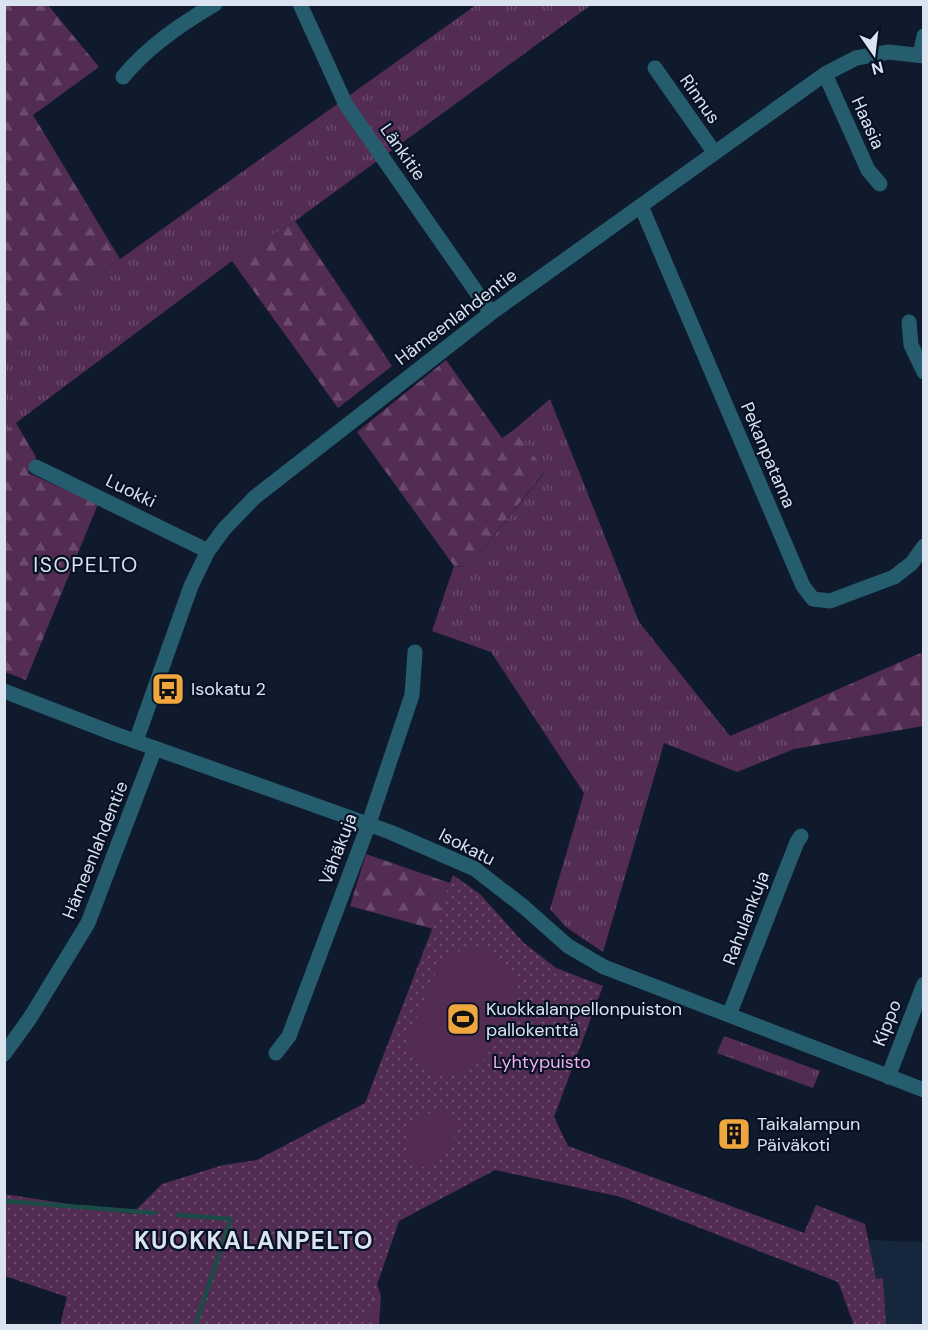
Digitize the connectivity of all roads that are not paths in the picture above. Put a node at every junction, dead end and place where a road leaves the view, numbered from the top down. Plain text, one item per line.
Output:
1 (215, 4) edge
2 (300, 4) edge
3 (924, 36) edge
4 (922, 55) edge
5 (654, 68) dead end
6 (825, 74) junction
7 (123, 77) dead end
8 (714, 152) junction
9 (880, 184) dead end
10 (641, 206) junction
11 (491, 313) junction
12 (909, 322) dead end
13 (924, 372) edge
14 (36, 467) dead end
15 (924, 546) edge
16 (208, 551) junction
17 (415, 652) dead end
18 (4, 691) edge
19 (136, 741) junction
20 (155, 748) junction
21 (368, 826) junction
22 (801, 836) dead end
23 (924, 984) edge
24 (729, 1015) junction
25 (4, 1053) edge
26 (276, 1053) dead end
27 (888, 1077) junction
28 (924, 1090) edge

1 - 7 street
2 - 11 street, Länkitie
3 - 4 street
4 - 6 street, Hämeenlahdentie
5 - 8 street, Rinnus
6 - 8 street, Hämeenlahdentie
6 - 9 street, Haasia
8 - 10 street, Hämeenlahdentie
10 - 11 street, Hämeenlahdentie
10 - 15 street, Pekanpatama
11 - 16 street, Hämeenlahdentie
12 - 13 street
14 - 16 street, Luokki
16 - 19 street, Hämeenlahdentie
17 - 21 street, Vähäkuja
18 - 19 street, Isokatu
19 - 20 street, Isokatu
20 - 21 street, Isokatu
20 - 25 street, Hämeenlahdentie
21 - 24 street, Isokatu
21 - 26 street, Vähäkuja
22 - 24 street, Rahulankuja
23 - 27 street, Kippo
24 - 27 street, Isokatu
27 - 28 street, Isokatu

